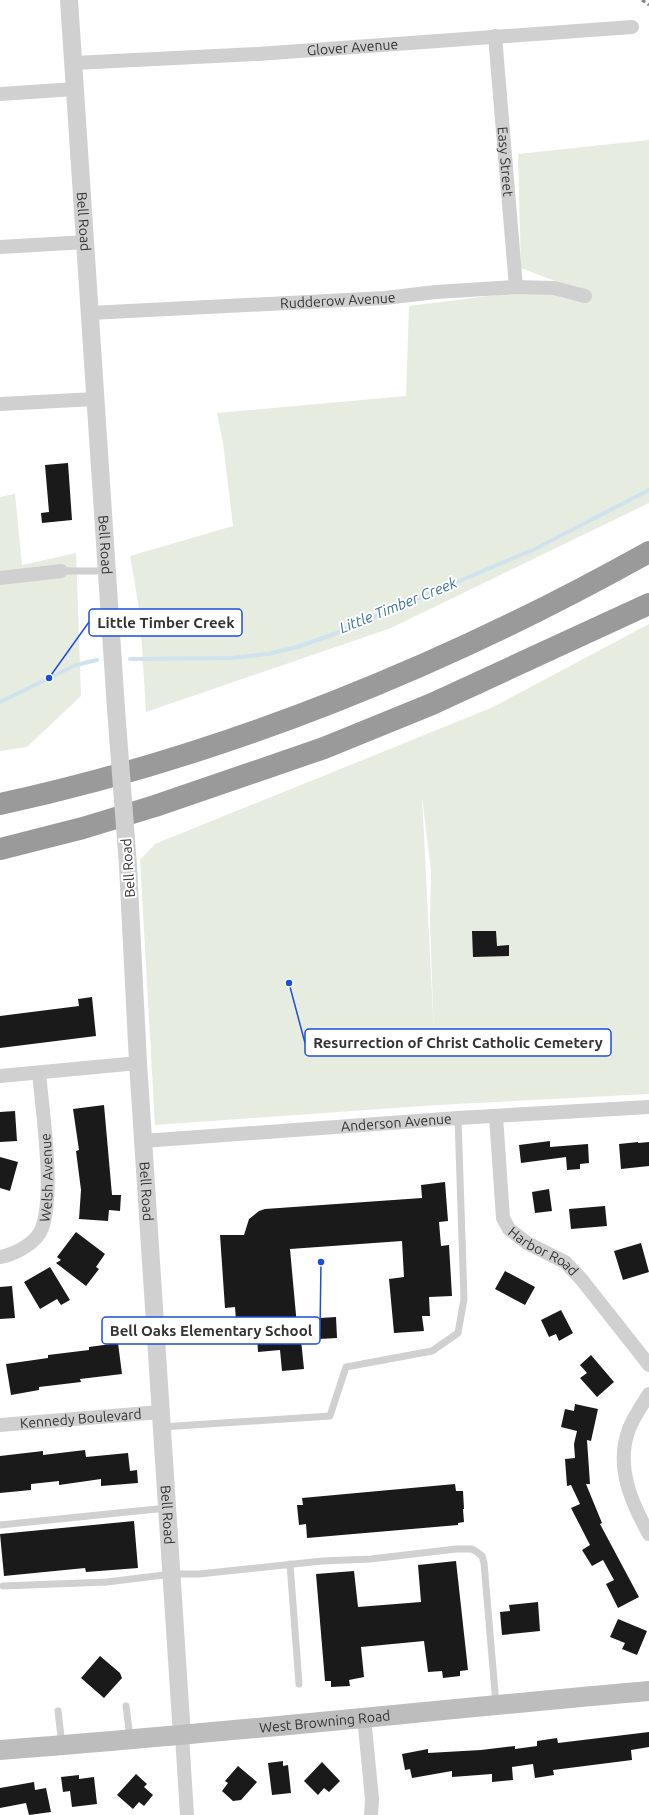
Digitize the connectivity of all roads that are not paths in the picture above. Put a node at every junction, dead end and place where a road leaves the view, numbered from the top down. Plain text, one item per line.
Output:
1 (69, 0) edge
2 (632, 27) dead end
3 (494, 36) junction
4 (74, 63) junction
5 (75, 89) junction
6 (0, 94) edge
7 (86, 242) junction
8 (0, 248) edge
9 (516, 287) junction
10 (585, 296) dead end
11 (90, 313) junction
12 (95, 398) junction
13 (0, 404) edge
14 (649, 552) edge
15 (61, 571) joint
16 (107, 571) junction
17 (0, 578) edge
18 (649, 593) edge
19 (649, 604) edge
20 (556, 647) junction
21 (0, 804) edge
22 (0, 849) edge
23 (138, 1063) junction
24 (39, 1073) junction
25 (0, 1076) edge
26 (649, 1107) edge
27 (496, 1116) junction
28 (458, 1118) junction
29 (143, 1141) junction
30 (0, 1257) edge
31 (649, 1365) edge
32 (649, 1394) edge
33 (162, 1420) junction
34 (0, 1425) edge
35 (167, 1508) junction
36 (0, 1525) edge
37 (649, 1534) edge
38 (290, 1564) junction
39 (172, 1574) junction
40 (3, 1586) dead end
41 (299, 1684) dead end
42 (649, 1691) edge
43 (496, 1704) junction
44 (126, 1706) dead end
45 (58, 1711) dead end
46 (364, 1717) junction
47 (182, 1736) junction
48 (130, 1740) junction
49 (62, 1745) junction
50 (0, 1750) edge
51 (186, 1815) edge
52 (371, 1815) edge

1 - 4 street, Bell Road
2 - 3 street, Glover Avenue
3 - 4 street, Glover Avenue
3 - 9 street, Easy Street
4 - 5 street, Bell Road
5 - 6 street
5 - 7 street, Bell Road
7 - 8 street
7 - 11 street, Bell Road
9 - 10 street, Rudderow Avenue
9 - 11 street, Rudderow Avenue
11 - 12 street, Bell Road
12 - 13 street
12 - 16 street, Bell Road
14 - 21 highway
15 - 16 lane
15 - 17 street
16 - 23 street, Bell Road, bridge
18 - 20 highway
19 - 20 highway
20 - 22 highway
23 - 24 street
23 - 29 street, Bell Road
24 - 25 street
24 - 30 street, Welsh Avenue
26 - 27 street, Anderson Avenue
27 - 28 street, Anderson Avenue
27 - 31 street, Harbor Road
28 - 29 street, Anderson Avenue
28 - 33 lane
29 - 33 street, Bell Road
32 - 37 street
33 - 34 street, Kennedy Boulevard
33 - 35 street, Bell Road
35 - 36 lane
35 - 39 street, Bell Road
38 - 39 lane
38 - 41 lane
38 - 43 lane
39 - 40 lane
39 - 47 street, Bell Road
42 - 43 main road, West Browning Road
43 - 46 main road, West Browning Road
44 - 48 lane
45 - 49 lane
46 - 47 main road, West Browning Road
46 - 52 street
47 - 48 main road, West Browning Road
47 - 51 street
48 - 49 main road, West Browning Road
49 - 50 main road, West Browning Road

